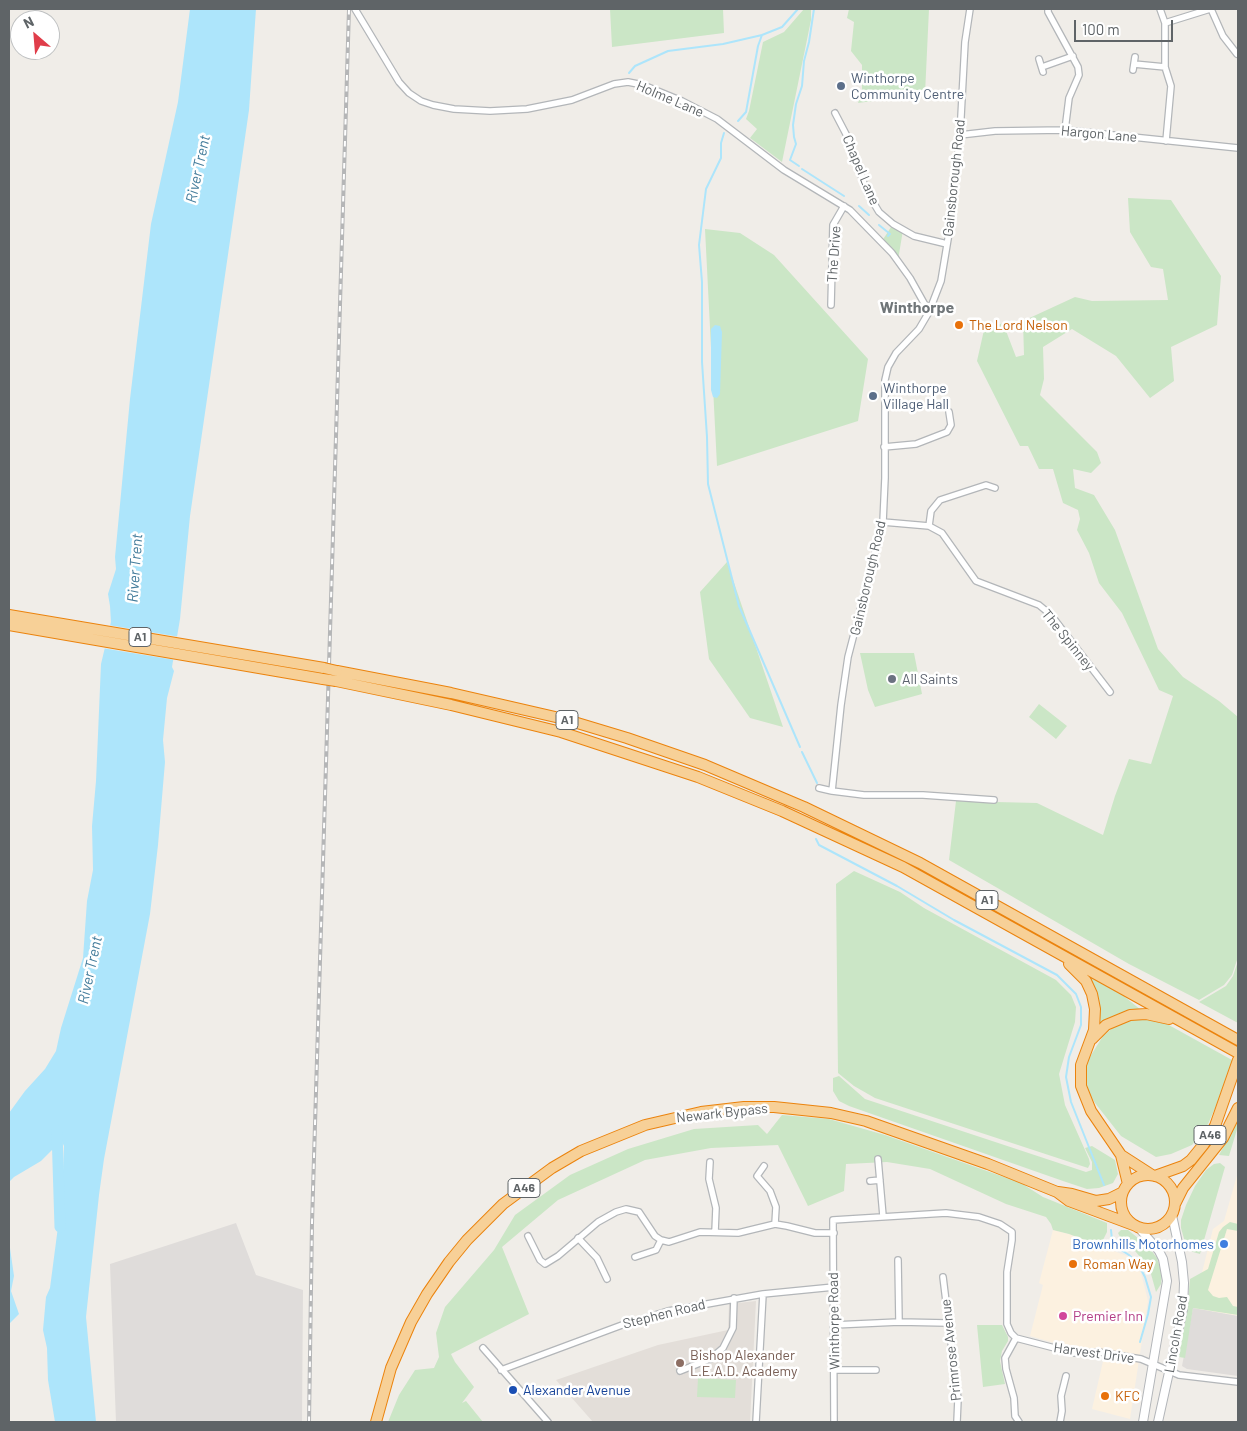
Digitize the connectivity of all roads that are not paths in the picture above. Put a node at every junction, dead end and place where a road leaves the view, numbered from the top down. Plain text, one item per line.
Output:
1 (355, 9) edge
2 (970, 9) edge
3 (1048, 9) edge
4 (1160, 9) edge
5 (1211, 9) edge
6 (1165, 23) junction
7 (1238, 54) edge
8 (1073, 56) junction
9 (1134, 57) dead end
10 (1039, 59) dead end
11 (1232, 60) dead end
12 (1165, 66) junction
13 (835, 114) dead end
14 (1065, 130) junction
15 (960, 134) junction
16 (1166, 141) junction
17 (1238, 148) edge
18 (844, 206) junction
19 (947, 244) junction
20 (831, 305) dead end
21 (929, 312) junction
22 (949, 412) dead end
23 (884, 447) junction
24 (995, 488) dead end
25 (883, 522) junction
26 (929, 526) junction
27 (9, 615) edge
28 (9, 625) edge
29 (47, 626) junction
30 (231, 658) junction
31 (336, 676) junction
32 (1110, 692) dead end
33 (819, 788) dead end
34 (832, 791) junction
35 (994, 800) dead end
36 (1045, 945) junction
37 (1180, 1021) junction
38 (1238, 1040) edge
39 (1090, 1042) junction
40 (1238, 1053) edge
41 (1237, 1065) edge
42 (1238, 1108) edge
43 (1121, 1155) junction
44 (878, 1159) dead end
45 (710, 1162) dead end
46 (764, 1166) dead end
47 (1154, 1175) junction
48 (880, 1180) junction
49 (870, 1181) dead end
50 (1125, 1188) junction
51 (1056, 1192) junction
52 (1175, 1204) junction
53 (1172, 1215) junction
54 (883, 1216) junction
55 (775, 1224) junction
56 (1137, 1227) junction
57 (715, 1232) junction
58 (834, 1233) junction
59 (528, 1236) dead end
60 (578, 1238) junction
61 (661, 1240) junction
62 (635, 1257) dead end
63 (898, 1260) dead end
64 (943, 1277) dead end
65 (606, 1279) dead end
66 (834, 1287) junction
67 (763, 1294) junction
68 (734, 1298) junction
69 (899, 1322) junction
70 (948, 1322) junction
71 (834, 1325) junction
72 (1016, 1338) junction
73 (483, 1348) dead end
74 (1152, 1364) junction
75 (501, 1370) junction
76 (835, 1370) junction
77 (876, 1370) dead end
78 (680, 1371) dead end
79 (1170, 1372) junction
80 (1066, 1376) dead end
81 (1238, 1382) edge
82 (376, 1422) edge
83 (548, 1422) edge
84 (756, 1422) edge
85 (834, 1422) edge
86 (957, 1422) edge
87 (1019, 1422) edge
88 (1060, 1422) edge
89 (1143, 1422) edge
90 (1158, 1422) edge

1 - 18 street, Holme Lane
2 - 15 street, Gainsborough Road
3 - 8 street
4 - 6 street
5 - 6 street
5 - 7 street
6 - 12 street
7 - 11 street
8 - 10 street
8 - 14 street
9 - 12 street
12 - 16 street
13 - 19 street, Chapel Lane
14 - 15 street, Hargon Lane
14 - 16 street, Hargon Lane
15 - 19 street, Gainsborough Road
16 - 17 street, Hargon Lane
18 - 20 street, The Drive
18 - 21 street, Holme Lane
19 - 21 street, Gainsborough Road
21 - 23 street, Gainsborough Road
22 - 23 street
23 - 25 street, Gainsborough Road
24 - 26 street
25 - 26 street
25 - 34 street, Gainsborough Road
26 - 32 street, The Spinney
27 - 29 highway, A1
28 - 29 highway, A1
29 - 30 highway, A1
30 - 31 highway, A1, bridge
30 - 31 highway, A1, bridge
31 - 36 highway, A1
31 - 38 highway, A1
33 - 34 street
34 - 35 street
36 - 37 highway, A1
36 - 39 highway
37 - 39 highway
37 - 40 highway, A1
39 - 43 highway
41 - 47 highway, A46
42 - 52 highway, A46
43 - 47 highway
43 - 50 highway
44 - 48 street
45 - 57 street
46 - 55 street
47 - 50 highway
47 - 52 highway
48 - 49 street
48 - 54 street
50 - 51 highway, Newark Bypass / A46
50 - 56 highway
51 - 56 highway, Newark Bypass / A46
51 - 82 highway, Newark Bypass / A46
52 - 53 highway
53 - 56 highway
53 - 79 main road, Lincoln Road
54 - 58 street, Winthorpe Road
54 - 72 street
55 - 57 street
55 - 58 street
56 - 74 main road, Lincoln Road
57 - 61 street
58 - 66 street, Winthorpe Road
59 - 60 street
60 - 61 street
60 - 65 street
61 - 62 street
63 - 69 street
64 - 70 street, Primrose Avenue
66 - 67 street, Stephen Road
66 - 71 street, Winthorpe Road
67 - 68 street, Stephen Road
67 - 84 street
68 - 75 street, Stephen Road
68 - 78 street
69 - 70 street
69 - 71 street
70 - 86 street, Primrose Avenue
71 - 76 street, Winthorpe Road
72 - 74 street, Harvest Drive
72 - 87 street
73 - 75 street
74 - 79 street, Harvest Drive
74 - 89 main road, Lincoln Road
75 - 83 street
76 - 77 street
76 - 85 street, Winthorpe Road
79 - 81 street, Harvest Drive
79 - 90 main road, Lincoln Road
80 - 88 street

